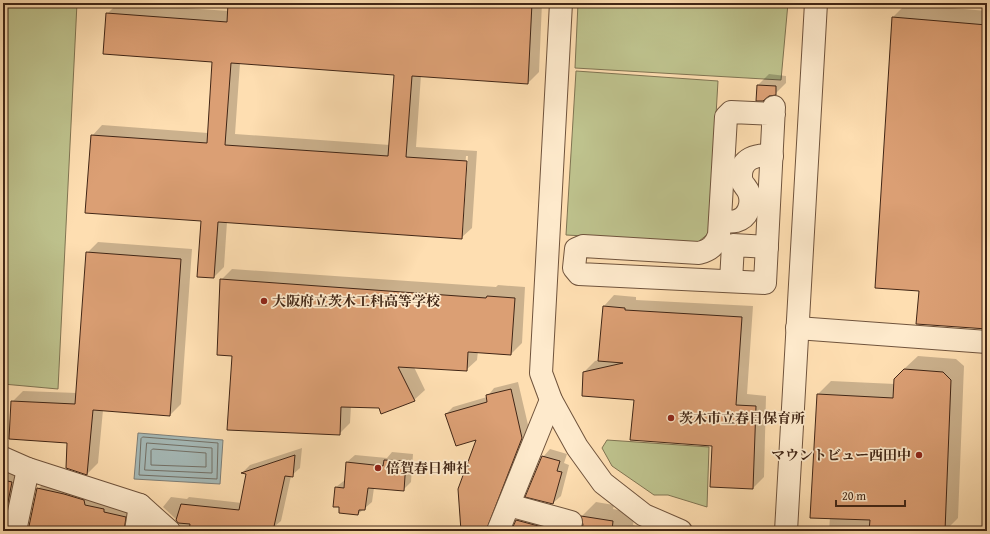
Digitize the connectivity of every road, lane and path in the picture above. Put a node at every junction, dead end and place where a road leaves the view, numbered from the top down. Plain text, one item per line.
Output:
1 (562, 3) edge
2 (816, 3) edge
3 (772, 156) junction
4 (720, 221) junction
5 (767, 247) junction
6 (698, 253) junction
7 (548, 270) junction
8 (579, 274) junction
9 (698, 280) junction
10 (731, 281) junction
11 (797, 328) junction
12 (987, 342) edge
13 (551, 400) junction
14 (3, 458) edge
15 (28, 469) junction
16 (509, 505) junction
17 (140, 506) junction
18 (571, 522) dead end
19 (642, 523) edge
20 (15, 531) edge
21 (136, 531) edge
22 (169, 531) edge
23 (498, 531) edge
24 (681, 531) edge
25 (786, 531) edge

1 - 7 street
2 - 11 street
3 - 4 street
3 - 4 street
3 - 5 street
4 - 6 street
5 - 10 street
5 - 10 street
6 - 8 street
6 - 9 street
7 - 8 street
7 - 13 street
8 - 9 street
9 - 10 street
11 - 12 street
11 - 25 street
13 - 16 street
13 - 19 street
14 - 15 street
15 - 17 street
15 - 20 street
16 - 18 street
16 - 23 street
17 - 21 street
17 - 22 street
19 - 24 street

